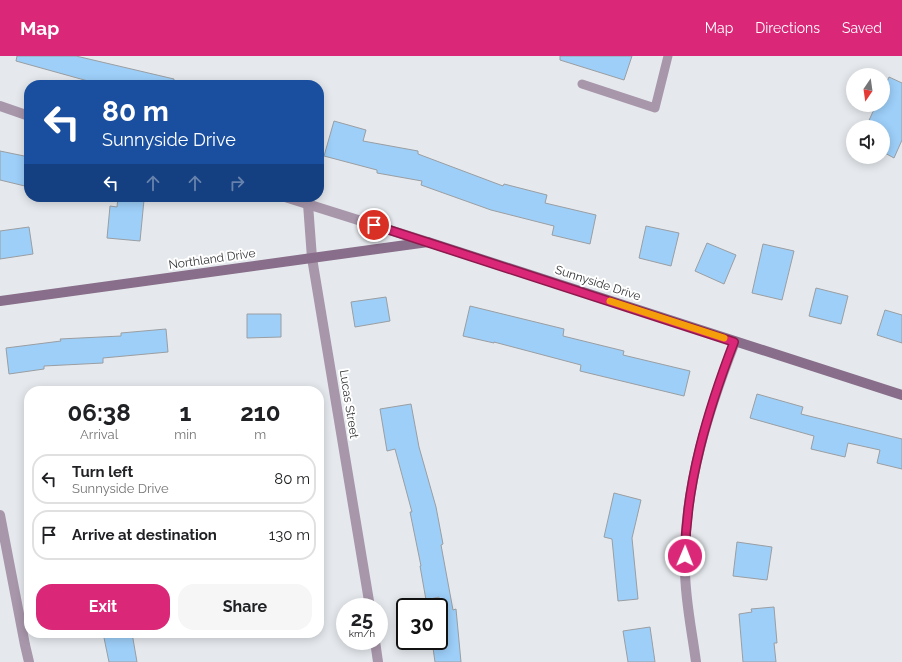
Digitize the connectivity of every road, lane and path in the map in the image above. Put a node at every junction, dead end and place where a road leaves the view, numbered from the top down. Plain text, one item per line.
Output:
1 (668, 56) edge
2 (582, 84) dead end
3 (0, 106) edge
4 (24, 114) edge
5 (301, 202) edge
6 (308, 204) junction
7 (428, 242) junction
8 (312, 258) junction
9 (0, 301) edge
10 (734, 342) junction
11 (902, 395) edge
12 (0, 515) edge
13 (369, 598) edge
14 (376, 650) edge
15 (29, 662) edge
16 (378, 662) edge
17 (696, 662) edge

1 - 2 lane
3 - 4 street
5 - 6 street, Sunnyside Drive
6 - 7 street, Sunnyside Drive
6 - 8 street, Lucas Street
7 - 8 street, Northland Drive
7 - 10 street, Sunnyside Drive
8 - 9 street, Northland Drive
8 - 13 street, Lucas Street
10 - 11 street, Sunnyside Drive
10 - 17 street
12 - 15 street
14 - 16 street

